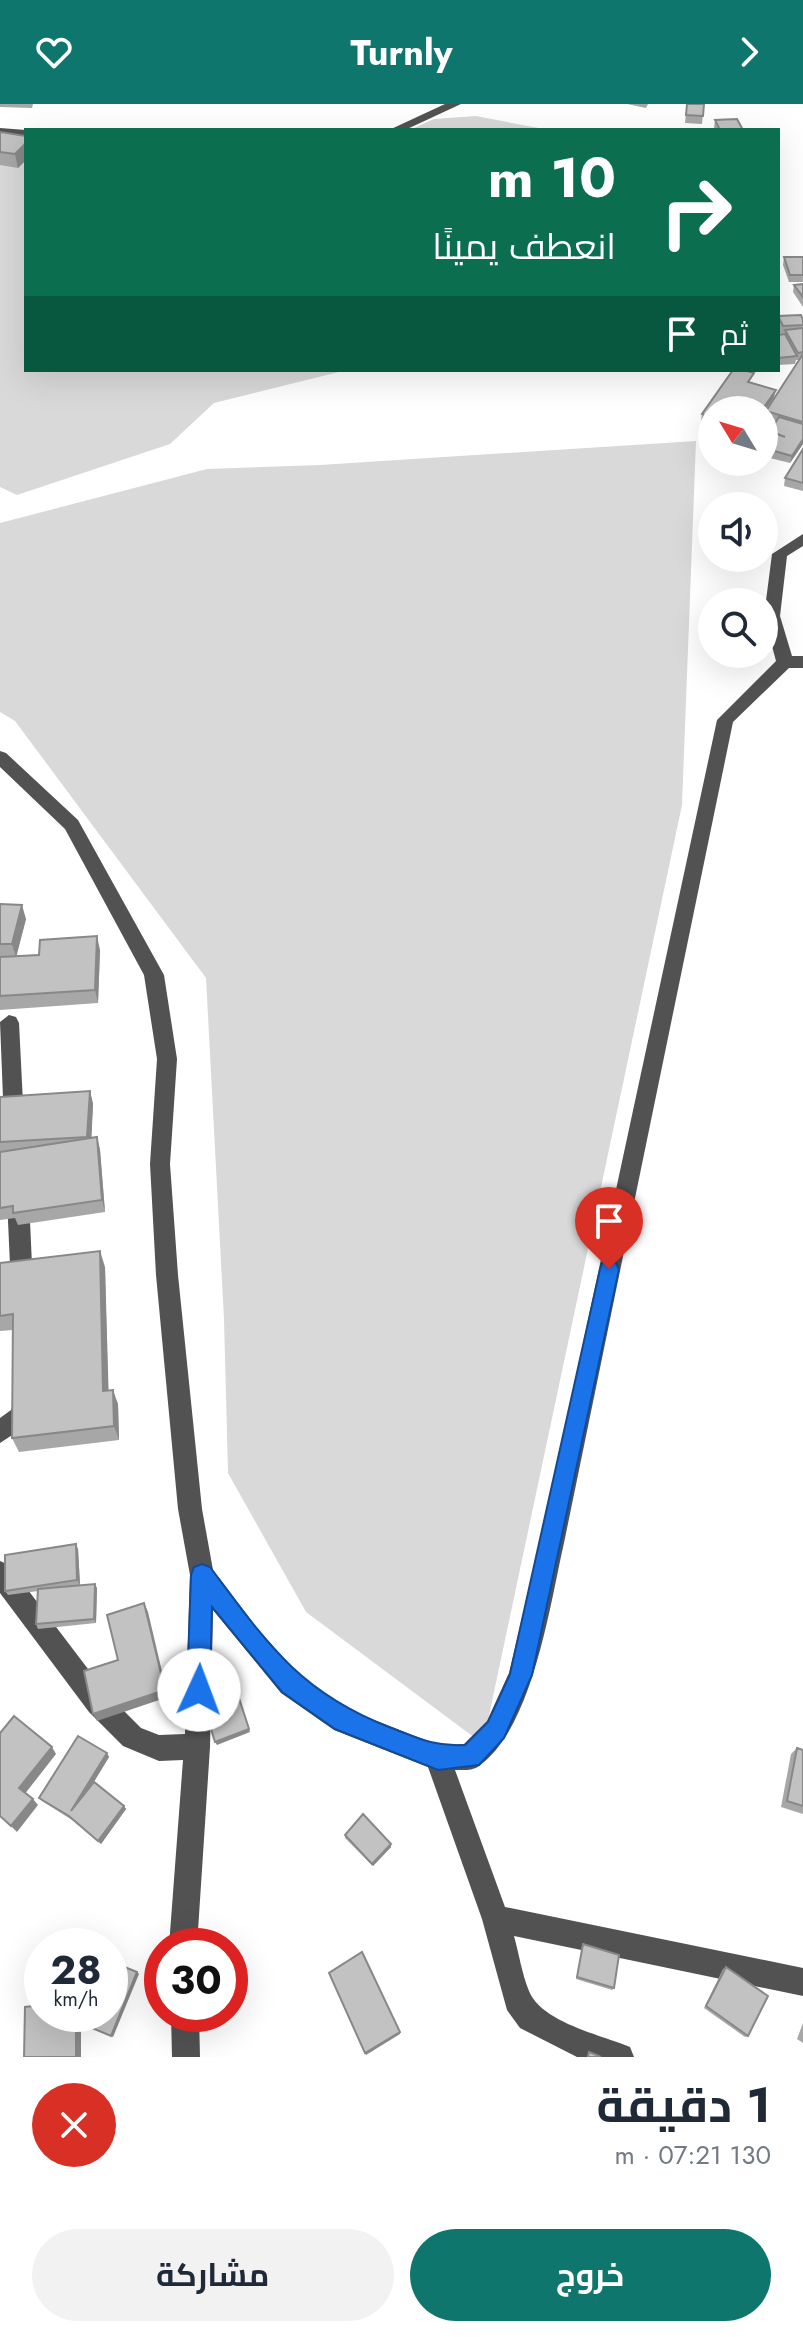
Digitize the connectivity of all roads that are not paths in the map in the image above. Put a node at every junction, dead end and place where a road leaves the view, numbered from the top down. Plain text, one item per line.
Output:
1 (455, 104) edge
2 (400, 128) edge
3 (0, 132) edge
4 (24, 134) edge
5 (803, 539) edge
6 (794, 662) edge
7 (0, 757) edge
8 (9, 1023) dead end
9 (15, 1150) edge
10 (17, 1182) edge
11 (23, 1309) edge
12 (27, 1388) edge
13 (0, 1432) edge
14 (0, 1573) edge
15 (202, 1575) junction
16 (197, 1747) junction
17 (438, 1758) junction
18 (496, 1919) junction
19 (184, 1928) edge
20 (803, 1982) edge
21 (185, 2032) edge
22 (186, 2057) edge
23 (620, 2057) edge

1 - 2 street
3 - 4 street
5 - 6 street
6 - 17 street
7 - 15 street
8 - 9 street
10 - 11 street
12 - 13 street
14 - 16 street
15 - 16 street
15 - 17 street
16 - 19 street
17 - 18 street
18 - 20 street
18 - 23 street
21 - 22 street

